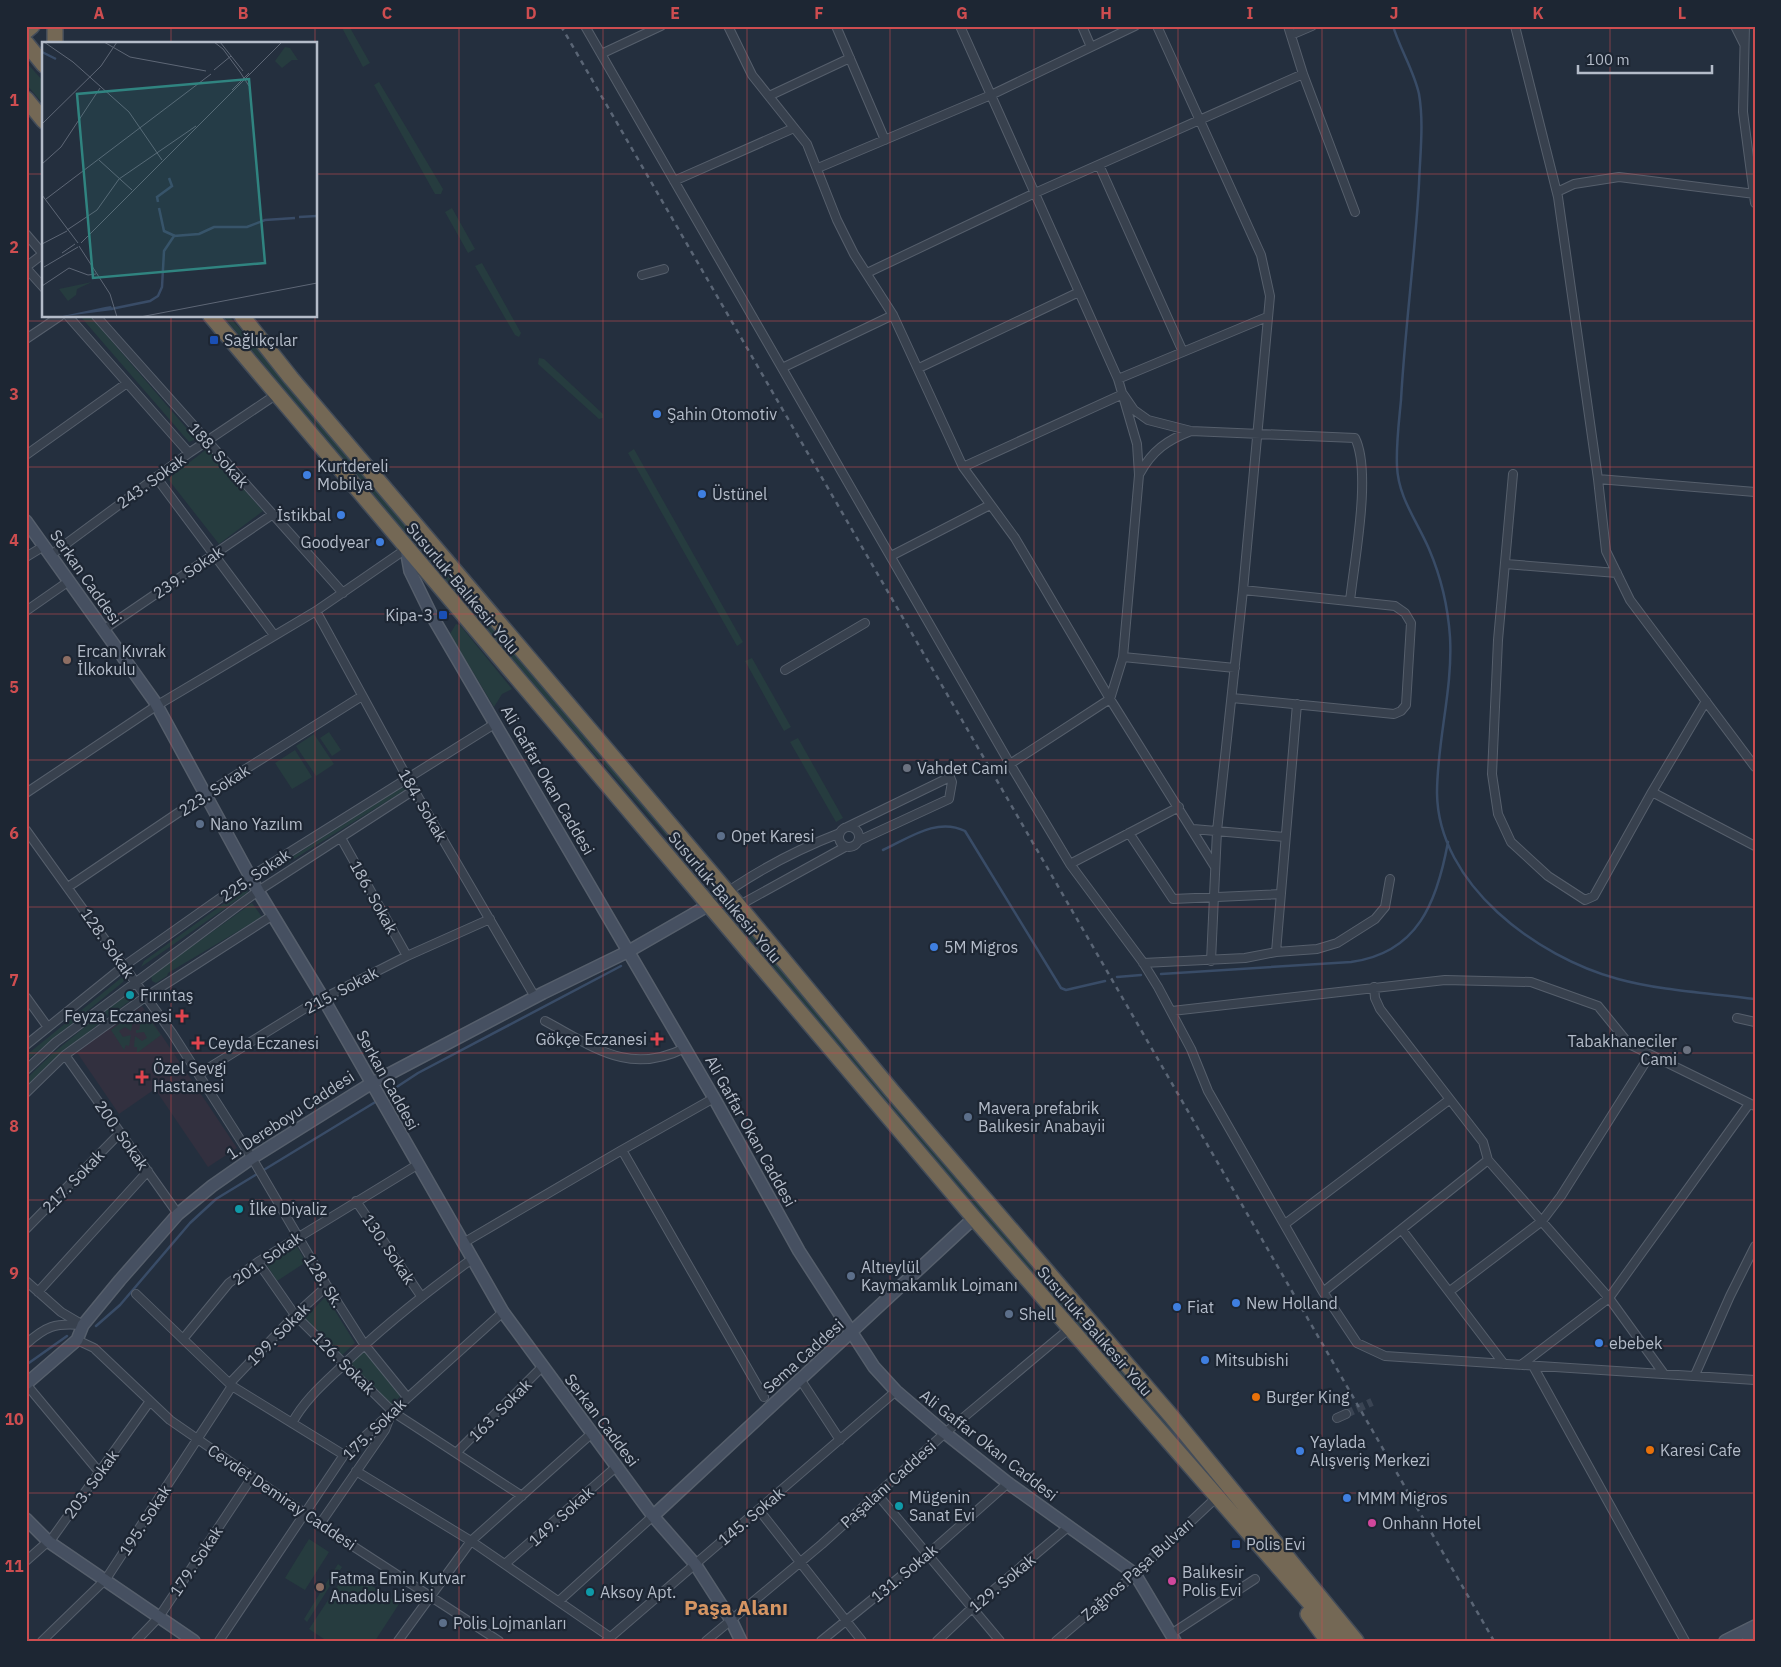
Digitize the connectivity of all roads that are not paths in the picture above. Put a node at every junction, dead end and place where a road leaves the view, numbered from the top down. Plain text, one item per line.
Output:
1 (32, 26) edge
2 (55, 26) edge
3 (585, 26) edge
4 (661, 26) edge
5 (728, 26) edge
6 (836, 26) edge
7 (960, 26) edge
8 (1082, 26) edge
9 (1135, 26) edge
10 (1157, 26) edge
11 (1288, 26) edge
12 (1312, 26) edge
13 (1515, 26) edge
14 (1735, 26) edge
15 (1745, 26) edge
16 (26, 32) edge
17 (1291, 35) junction
18 (55, 42) edge
19 (26, 43) edge
20 (1744, 46) junction
21 (1091, 47) junction
22 (601, 54) junction
23 (850, 58) junction
24 (42, 63) edge
25 (1303, 74) junction
26 (991, 95) junction
27 (769, 96) junction
28 (29, 104) edge
29 (42, 119) edge
30 (1200, 120) junction
31 (794, 128) junction
32 (885, 140) junction
33 (1099, 165) junction
34 (818, 168) junction
35 (674, 181) junction
36 (1557, 192) junction
37 (1035, 193) junction
38 (1754, 194) edge
39 (1755, 203) edge
40 (1355, 212) dead end
41 (26, 234) edge
42 (42, 252) edge
43 (42, 256) edge
44 (26, 268) edge
45 (664, 269) dead end
46 (867, 273) junction
47 (642, 275) dead end
48 (42, 286) edge
49 (1079, 292) junction
50 (893, 315) junction
51 (57, 318) edge
52 (70, 318) edge
53 (98, 318) edge
54 (213, 318) edge
55 (244, 318) edge
56 (1267, 318) junction
57 (26, 339) edge
58 (1183, 352) junction
59 (782, 368) junction
60 (919, 368) junction
61 (1118, 379) junction
62 (127, 383) junction
63 (277, 394) junction
64 (1122, 394) junction
65 (1191, 432) junction
66 (1257, 434) junction
67 (206, 442) junction
68 (189, 453) junction
69 (26, 455) edge
70 (963, 467) junction
71 (1513, 474) dead end
72 (1139, 475) junction
73 (156, 477) junction
74 (1598, 479) junction
75 (1755, 492) edge
76 (990, 505) junction
77 (273, 514) junction
78 (26, 520) edge
79 (406, 549) junction
80 (48, 550) junction
81 (213, 556) junction
82 (891, 556) junction
83 (26, 557) edge
84 (1506, 564) junction
85 (1617, 573) junction
86 (69, 581) junction
87 (1243, 590) junction
88 (343, 593) junction
89 (1350, 601) junction
90 (26, 610) edge
91 (316, 611) junction
92 (865, 623) dead end
93 (103, 630) junction
94 (274, 634) junction
95 (1123, 657) junction
96 (1235, 668) junction
97 (785, 670) dead end
98 (362, 696) junction
99 (1232, 698) junction
100 (1110, 699) junction
101 (1706, 701) junction
102 (1297, 704) junction
103 (156, 706) junction
104 (496, 723) junction
105 (1010, 764) junction
106 (1755, 768) edge
107 (407, 778) junction
108 (414, 790) junction
109 (1652, 792) junction
110 (26, 793) edge
111 (206, 794) junction
112 (1179, 807) junction
113 (848, 827) junction
114 (1193, 829) junction
115 (26, 830) edge
116 (1217, 831) junction
117 (840, 833) junction
118 (1129, 833) junction
119 (1285, 837) junction
120 (341, 838) junction
121 (858, 840) junction
122 (1755, 846) edge
123 (845, 847) junction
124 (1070, 864) junction
125 (1215, 867) junction
126 (250, 877) junction
127 (1390, 879) dead end
128 (68, 887) junction
129 (258, 891) junction
130 (727, 892) junction
131 (1280, 894) junction
132 (1214, 896) junction
133 (709, 905) junction
134 (738, 906) junction
135 (273, 916) junction
136 (490, 919) junction
137 (629, 951) junction
138 (1276, 952) junction
139 (407, 956) junction
140 (1210, 961) junction
141 (1143, 963) junction
142 (124, 966) junction
143 (135, 982) junction
144 (1374, 988) junction
145 (145, 997) junction
146 (535, 997) junction
147 (26, 998) edge
148 (323, 998) junction
149 (1172, 1011) junction
150 (1737, 1018) dead end
151 (545, 1020) dead end
152 (1755, 1022) edge
153 (47, 1026) junction
154 (26, 1045) edge
155 (686, 1048) junction
156 (65, 1055) junction
157 (1650, 1055) junction
158 (26, 1070) edge
159 (199, 1074) junction
160 (372, 1083) junction
161 (26, 1093) edge
162 (714, 1098) junction
163 (1449, 1100) junction
164 (1752, 1105) edge
165 (120, 1132) junction
166 (622, 1150) junction
167 (252, 1158) junction
168 (1488, 1160) junction
169 (417, 1165) junction
170 (148, 1171) junction
171 (356, 1201) junction
172 (178, 1214) junction
173 (974, 1218) junction
174 (1542, 1221) junction
175 (1285, 1224) junction
176 (26, 1229) edge
177 (1402, 1230) junction
178 (296, 1237) junction
179 (465, 1242) junction
180 (1755, 1246) edge
181 (472, 1259) junction
182 (258, 1262) junction
183 (26, 1281) edge
184 (327, 1286) junction
185 (1450, 1291) junction
186 (38, 1292) junction
187 (1324, 1292) junction
188 (136, 1294) dead end
189 (422, 1296) junction
190 (1609, 1298) junction
191 (503, 1312) junction
192 (295, 1315) junction
193 (83, 1325) junction
194 (1070, 1328) junction
195 (852, 1333) junction
196 (183, 1339) junction
197 (77, 1340) junction
198 (26, 1344) edge
199 (364, 1344) junction
200 (345, 1363) junction
201 (1504, 1364) junction
202 (1521, 1365) junction
203 (1533, 1366) junction
204 (542, 1367) junction
205 (1664, 1374) junction
206 (1695, 1375) junction
207 (800, 1379) junction
208 (1755, 1380) edge
209 (26, 1384) edge
210 (231, 1384) junction
211 (896, 1391) junction
212 (764, 1396) dead end
213 (407, 1397) junction
214 (150, 1402) junction
215 (392, 1412) junction
216 (1346, 1414) tunnel mouth
217 (1337, 1418) dead end
218 (292, 1423) junction
219 (945, 1433) junction
220 (591, 1434) junction
221 (198, 1440) junction
222 (840, 1440) junction
223 (1199, 1449) junction
224 (457, 1452) junction
225 (344, 1455) junction
226 (616, 1467) junction
227 (100, 1472) junction
228 (356, 1472) junction
229 (252, 1477) junction
230 (1008, 1483) junction
231 (877, 1494) junction
232 (522, 1496) junction
233 (1218, 1496) junction
234 (759, 1510) junction
235 (306, 1514) junction
236 (653, 1516) junction
237 (26, 1519) edge
238 (320, 1524) junction
239 (1068, 1528) junction
240 (471, 1541) junction
241 (49, 1542) junction
242 (927, 1555) junction
243 (26, 1561) edge
244 (800, 1561) junction
245 (505, 1564) junction
246 (695, 1564) junction
247 (1135, 1574) junction
248 (106, 1579) junction
249 (1255, 1579) dead end
250 (429, 1596) junction
251 (560, 1601) junction
252 (972, 1608) junction
253 (159, 1617) junction
254 (731, 1620) junction
255 (847, 1621) junction
256 (1755, 1626) edge
257 (1173, 1637) edge
258 (1755, 1637) edge
259 (608, 1639) edge
260 (42, 1641) edge
261 (136, 1641) edge
262 (194, 1641) edge
263 (219, 1641) edge
264 (398, 1641) edge
265 (499, 1641) edge
266 (706, 1641) edge
267 (741, 1641) edge
268 (821, 1641) edge
269 (862, 1641) edge
270 (937, 1641) edge
271 (1000, 1641) edge
272 (1056, 1641) edge
273 (1328, 1641) edge
274 (1342, 1641) edge
275 (1356, 1641) edge
276 (1368, 1641) edge
277 (1685, 1641) edge
278 (1725, 1641) edge
279 (1748, 1641) edge

1 - 16 highway
2 - 18 highway
3 - 22 street
4 - 22 street
5 - 27 street
6 - 23 street
7 - 26 street
8 - 21 street
9 - 21 street
10 - 30 street
11 - 17 street
12 - 17 street
13 - 36 street
14 - 20 street
15 - 20 street
17 - 25 street
19 - 24 highway
20 - 38 street
21 - 26 street
22 - 35 street
23 - 27 street
23 - 32 street
25 - 30 street
25 - 40 street
26 - 32 street
26 - 37 street
27 - 31 street
28 - 29 highway
30 - 33 street
30 - 56 street
31 - 34 street
31 - 35 street
32 - 34 street
33 - 37 street
33 - 58 street
34 - 46 street
35 - 59 street
36 - 38 street
36 - 74 street
37 - 46 street
37 - 49 street
38 - 39 street
41 - 42 street
43 - 44 street
44 - 48 street
45 - 47 street
46 - 50 street
49 - 60 street
49 - 61 street
50 - 59 street
50 - 60 street
51 - 57 street
52 - 62 street, 188. Sokak
53 - 67 street, 188. Sokak
54 - 63 highway, Susurluk-Balıkesir Yolu
55 - 130 highway, Susurluk-Balıkesir Yolu
56 - 58 street
56 - 66 street
58 - 61 street
59 - 82 street
60 - 70 street
61 - 64 street
62 - 68 street, 188. Sokak
62 - 69 street
63 - 67 street, 243. Sokak
63 - 79 highway, Susurluk-Balıkesir Yolu
64 - 65 street
64 - 70 street
64 - 72 street
65 - 66 street
65 - 72 street
66 - 87 street
66 - 89 street
67 - 68 street, 243. Sokak
67 - 77 street, 188. Sokak
68 - 73 street, 243. Sokak
70 - 76 street
71 - 84 street
72 - 95 street
73 - 80 street, 243. Sokak
73 - 81 street
74 - 75 street
74 - 85 street
76 - 82 street
76 - 100 street
77 - 81 street, 239. Sokak
77 - 88 street, 188. Sokak
78 - 80 main road, Serkan Caddesi
79 - 88 street
79 - 104 main road, Ali Gaffar Okan Caddesi
79 - 133 highway, Susurluk-Balıkesir Yolu
80 - 83 street, 243. Sokak
80 - 86 main road, Serkan Caddesi
81 - 93 street, 239. Sokak
81 - 94 street
82 - 105 street
84 - 85 street
84 - 109 street
85 - 101 street
86 - 90 street
86 - 93 main road, Serkan Caddesi
87 - 89 street
87 - 96 street
88 - 91 street
89 - 102 street
91 - 94 street
91 - 98 street, 184. Sokak
92 - 97 street
93 - 103 main road, Serkan Caddesi
94 - 103 street
95 - 96 street
95 - 100 street
96 - 99 street
98 - 107 street, 184. Sokak
98 - 111 street, 223. Sokak
99 - 102 street
99 - 116 street
100 - 105 street
100 - 112 street
101 - 106 street
101 - 109 street
102 - 119 street
103 - 110 street
103 - 111 main road, Serkan Caddesi
104 - 107 street, 225. Sokak
104 - 137 main road, Ali Gaffar Okan Caddesi
105 - 124 street
107 - 108 street, 184. Sokak
107 - 126 street, 225. Sokak
108 - 120 street, 225. Sokak
108 - 136 street, 184. Sokak
109 - 122 street
111 - 126 main road, Serkan Caddesi
111 - 128 street, 223. Sokak
112 - 114 street
112 - 118 street
113 - 117 street
113 - 121 street
113 - 121 street
114 - 116 street
114 - 125 street
115 - 128 street, 128. Sokak
116 - 119 street
116 - 125 street
117 - 123 street
117 - 130 street
118 - 124 street
118 - 132 street
119 - 131 street
120 - 129 street, 225. Sokak
120 - 139 street, 186. Sokak
121 - 123 street
123 - 134 street
124 - 141 street
125 - 132 street
126 - 129 main road, Serkan Caddesi
126 - 142 street, 225. Sokak
127 - 138 street
128 - 142 street, 128. Sokak
129 - 135 main road, Serkan Caddesi
129 - 143 street, 225. Sokak
130 - 133 street
130 - 134 highway, Susurluk-Balıkesir Yolu
131 - 132 street
131 - 138 street
132 - 140 street
133 - 134 street
133 - 137 main road, 1. Dereboyu Caddesi
133 - 173 highway, Susurluk-Balıkesir Yolu
134 - 223 highway, Susurluk-Balıkesir Yolu
135 - 145 street
135 - 148 main road, Serkan Caddesi
136 - 139 street, 215. Sokak
136 - 146 street, 184. Sokak
137 - 146 main road, 1. Dereboyu Caddesi
137 - 155 main road, Ali Gaffar Okan Caddesi
138 - 140 street
139 - 148 street, 215. Sokak
140 - 141 street
141 - 149 street
142 - 143 street, 128. Sokak
142 - 153 street, 225. Sokak
143 - 145 street, 128. Sokak
143 - 158 street, 225. Sokak
144 - 149 street
144 - 157 street
144 - 163 street
145 - 156 street
145 - 159 street, 128. Sokak
146 - 160 main road, 1. Dereboyu Caddesi
147 - 153 street
148 - 159 street, 215. Sokak
148 - 160 main road, Serkan Caddesi
149 - 175 street
150 - 152 street
151 - 155 street
153 - 154 street, 225. Sokak
155 - 162 main road, Ali Gaffar Okan Caddesi
156 - 161 street
156 - 165 street, 200. Sokak
157 - 164 street
157 - 174 street
159 - 167 street, 128. Sokak
160 - 167 main road, 1. Dereboyu Caddesi
160 - 169 main road, Serkan Caddesi
162 - 166 street
162 - 195 main road, Ali Gaffar Okan Caddesi
163 - 168 street
163 - 175 street
164 - 190 street
165 - 170 street, 200. Sokak
165 - 176 street, 217. Sokak
166 - 179 street
166 - 212 street
167 - 172 main road, 1. Dereboyu Caddesi
167 - 178 street, 128. Sk.
168 - 174 street
168 - 177 street
169 - 171 street, 201. Sokak
169 - 179 main road, Serkan Caddesi
170 - 172 street, 200. Sokak
170 - 186 street
171 - 178 street, 201. Sokak
171 - 189 street, 130. Sokak
172 - 193 main road, 1. Dereboyu Caddesi
173 - 194 highway, Susurluk-Balıkesir Yolu
173 - 195 main road, Sema Caddesi
174 - 185 street
174 - 190 street
175 - 187 street
177 - 185 street
177 - 187 street
178 - 182 street, 201. Sokak
178 - 184 street, 128. Sk.
179 - 181 main road, Serkan Caddesi
180 - 206 street
181 - 189 street
181 - 191 main road, Serkan Caddesi
182 - 192 street, 126. Sokak
182 - 196 street, 201. Sokak
183 - 186 street
184 - 192 street, 199. Sokak
184 - 199 street, 128. Sk.
185 - 201 street
186 - 193 street
187 - 201 street
188 - 196 street
189 - 199 street
190 - 202 street
190 - 205 street
191 - 204 main road, Serkan Caddesi
191 - 213 street, 175. Sokak
192 - 200 street, 126. Sokak
192 - 210 street, 199. Sokak
193 - 197 main road, 1. Dereboyu Caddesi
193 - 198 street
194 - 219 street, Paşalanı Caddesi
194 - 233 highway, Susurluk-Balıkesir Yolu
195 - 207 main road, Sema Caddesi
195 - 211 main road, Ali Gaffar Okan Caddesi
196 - 210 street
197 - 209 main road, 1. Dereboyu Caddesi
197 - 214 street, Cevdet Demiray Caddesi
199 - 200 street
199 - 213 street, 128. Sk.
200 - 215 street, 126. Sokak
200 - 218 street
201 - 202 street
202 - 203 street
203 - 205 street
203 - 277 street
204 - 220 main road, Serkan Caddesi
204 - 224 street, 163. Sokak
205 - 206 street
206 - 208 street
207 - 222 street
207 - 236 main road, Sema Caddesi
209 - 227 street
210 - 218 street
210 - 221 street, 195. Sokak
211 - 219 main road, Ali Gaffar Okan Caddesi
211 - 222 street, 145. Sokak
213 - 215 street, 175. Sokak
214 - 221 street, Cevdet Demiray Caddesi
214 - 227 street, 203. Sokak
215 - 224 street, 126. Sokak
215 - 225 street, 175. Sokak
215 - 228 street
216 - 217 street
218 - 225 street
219 - 230 main road, Ali Gaffar Okan Caddesi
219 - 231 street, Paşalanı Caddesi
220 - 226 main road, Serkan Caddesi
220 - 232 street
221 - 229 street, Cevdet Demiray Caddesi
221 - 248 street, 195. Sokak
222 - 234 street, 145. Sokak
223 - 275 highway, Susurluk-Balıkesir Yolu
223 - 276 highway, Susurluk-Balıkesir Yolu
224 - 232 street, 126. Sokak
225 - 235 street, 175. Sokak
226 - 236 main road, Serkan Caddesi
226 - 245 street, 149. Sokak
227 - 241 street, 203. Sokak
228 - 238 street
228 - 240 street
229 - 235 street, Cevdet Demiray Caddesi
229 - 253 street, 179. Sokak
230 - 239 main road, Ali Gaffar Okan Caddesi
230 - 242 street, 131. Sokak
231 - 242 street
231 - 244 street, Paşalanı Caddesi
232 - 240 street
233 - 247 street, Zağnos Paşa Bulvarı
233 - 273 highway, Susurluk-Balıkesir Yolu
233 - 274 highway, Susurluk-Balıkesir Yolu
234 - 244 street
234 - 246 street, 145. Sokak
235 - 238 street, Cevdet Demiray Caddesi
235 - 263 street, 175. Sokak
236 - 246 main road, Serkan Caddesi
236 - 251 street
237 - 241 main road
238 - 250 street, Cevdet Demiray Caddesi
239 - 247 main road, Ali Gaffar Okan Caddesi
239 - 252 street, 129. Sokak
240 - 245 street
240 - 250 street
241 - 243 street, 203. Sokak
241 - 248 main road
242 - 252 street
242 - 255 street, 131. Sokak
244 - 254 street, Paşalanı Caddesi
244 - 255 street
245 - 251 street
246 - 254 main road, Serkan Caddesi
246 - 259 street, 145. Sokak
247 - 257 main road, Ali Gaffar Okan Caddesi
247 - 272 street, Zağnos Paşa Bulvarı
248 - 253 main road
248 - 260 street, 195. Sokak
249 - 257 street
250 - 264 street
250 - 265 street, Cevdet Demiray Caddesi
251 - 259 street
252 - 270 street, 129. Sokak
252 - 271 street
253 - 261 street, 179. Sokak
253 - 262 main road
254 - 266 street, Paşalanı Caddesi
254 - 267 main road, Serkan Caddesi
255 - 268 street, 131. Sokak
255 - 269 street
256 - 278 main road
258 - 279 main road

